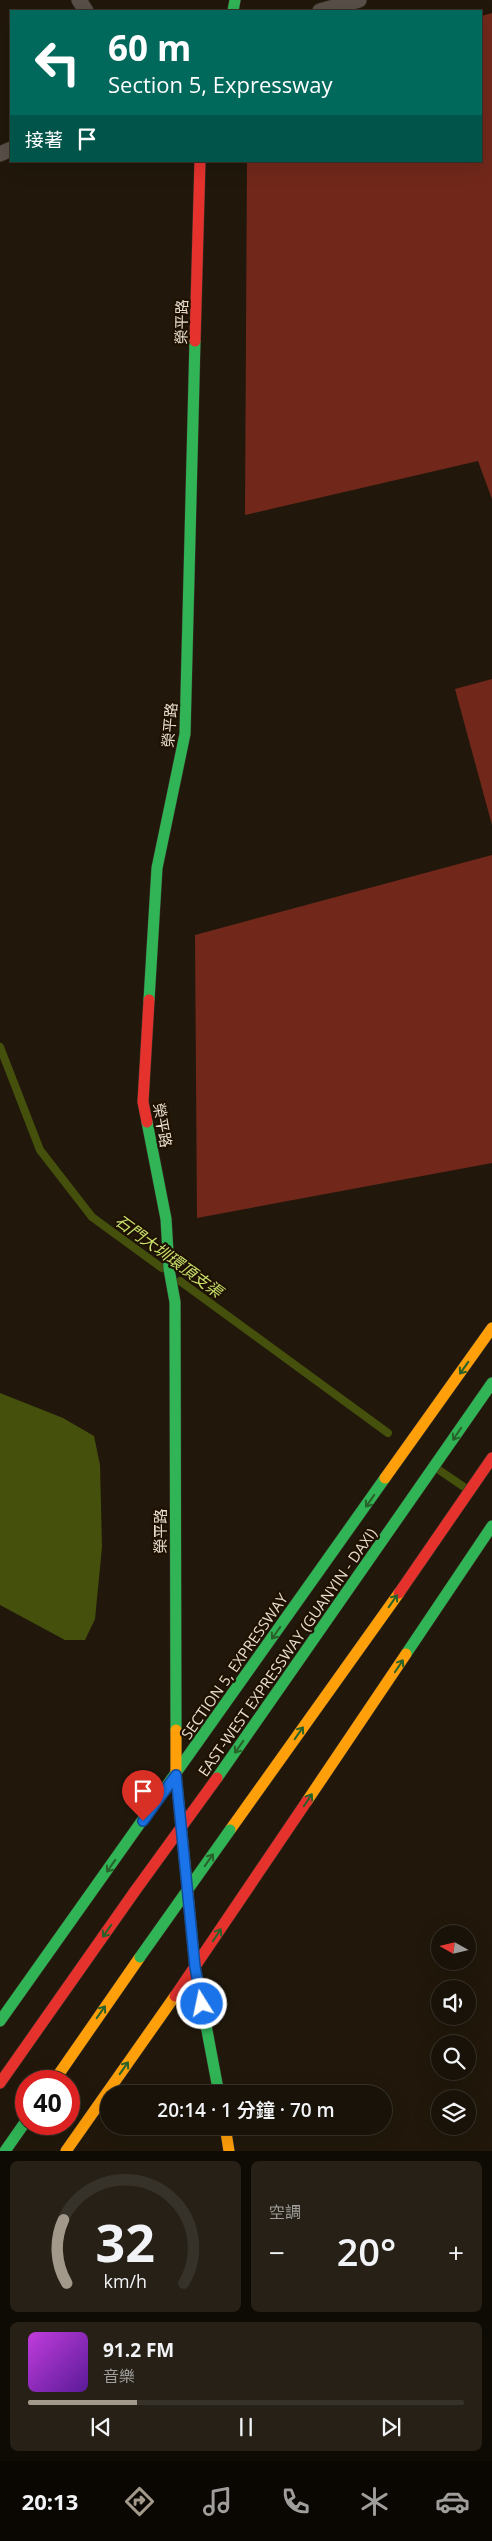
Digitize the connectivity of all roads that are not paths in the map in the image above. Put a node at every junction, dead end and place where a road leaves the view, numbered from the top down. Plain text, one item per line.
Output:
1 (359, 0) edge
2 (324, 10) edge
3 (200, 162) edge
4 (492, 1328) edge
5 (492, 1383) edge
6 (492, 1458) edge
7 (490, 1534) edge
8 (176, 1775) junction
9 (195, 1967) junction
10 (0, 2022) edge
11 (62, 2070) edge
12 (0, 2083) edge
13 (216, 2085) edge
14 (16, 2135) edge
15 (226, 2135) edge
16 (5, 2151) edge
17 (66, 2151) edge
18 (229, 2151) edge

1 - 2 lane
3 - 8 main road, 榮平路
4 -> 8 main road, SECTION 5, EXPRESSWAY
5 -> 12 main road, EAST-WEST EXPRESSWAY (GUANYIN - DAXI), bridge
11 -> 6 main road, bridge
9 -> 7 main road
8 - 9 main road, 榮平路
8 -> 10 main road, SECTION 5, EXPRESSWAY
9 - 13 main road, 榮平路
17 -> 9 main road
14 - 16 main road
15 - 18 main road

